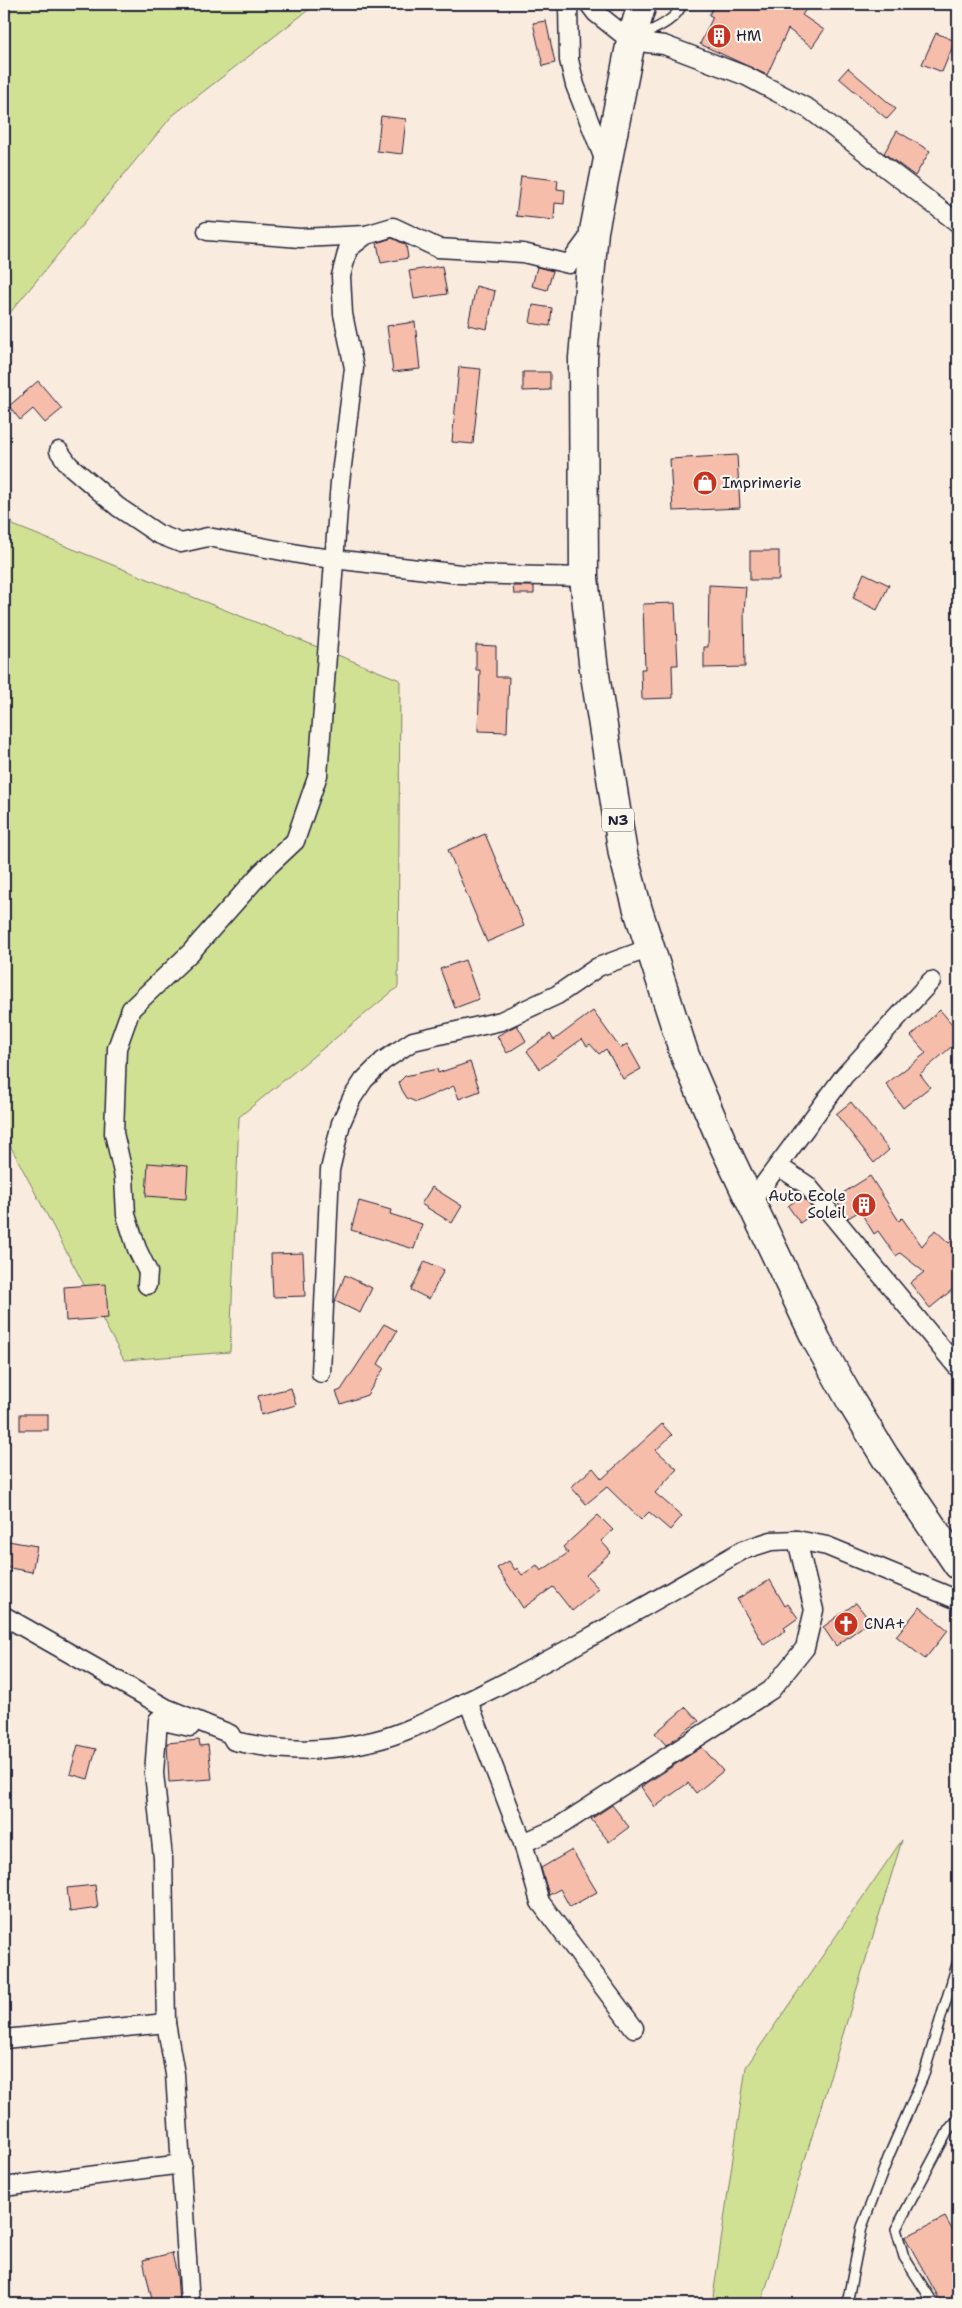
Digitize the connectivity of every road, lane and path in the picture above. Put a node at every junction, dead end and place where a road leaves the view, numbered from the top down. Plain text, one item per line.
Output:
1 (568, 4) edge
2 (589, 4) edge
3 (642, 4) edge
4 (682, 4) edge
5 (631, 41) junction
6 (606, 164) junction
7 (958, 223) edge
8 (207, 231) dead end
9 (594, 231) junction
10 (366, 234) junction
11 (59, 451) dead end
12 (334, 558) junction
13 (584, 577) junction
14 (650, 948) junction
15 (931, 981) dead end
16 (778, 1166) junction
17 (751, 1202) junction
18 (147, 1285) dead end
19 (958, 1368) edge
20 (321, 1373) dead end
21 (797, 1540) junction
22 (958, 1565) edge
23 (958, 1600) edge
24 (4, 1616) edge
25 (468, 1701) junction
26 (230, 1734) junction
27 (523, 1843) junction
28 (958, 1961) edge
29 (166, 2023) junction
30 (634, 2028) dead end
31 (4, 2039) edge
32 (958, 2119) edge
33 (182, 2164) junction
34 (4, 2187) edge
35 (190, 2304) edge
36 (847, 2304) edge
37 (934, 2304) edge

1 - 6 street
2 - 5 street
3 - 5 highway, N3
4 - 5 lane
5 - 6 highway, N3
5 - 7 street
6 - 9 highway, N3
8 - 10 street
9 - 10 street
9 - 13 highway, N3
10 - 12 street
11 - 12 street
12 - 13 street
12 - 18 street
13 - 14 highway, N3
14 - 17 highway, N3
14 - 20 street
15 - 16 street
16 - 17 street
16 - 19 street
17 - 22 highway, N3
21 - 23 street
21 - 25 street
21 - 27 street
24 - 26 street
25 - 26 street
25 - 27 street
26 - 29 street
27 - 30 street
28 - 36 lane
29 - 31 street
29 - 33 street
32 - 37 lane
33 - 34 street
33 - 35 street

